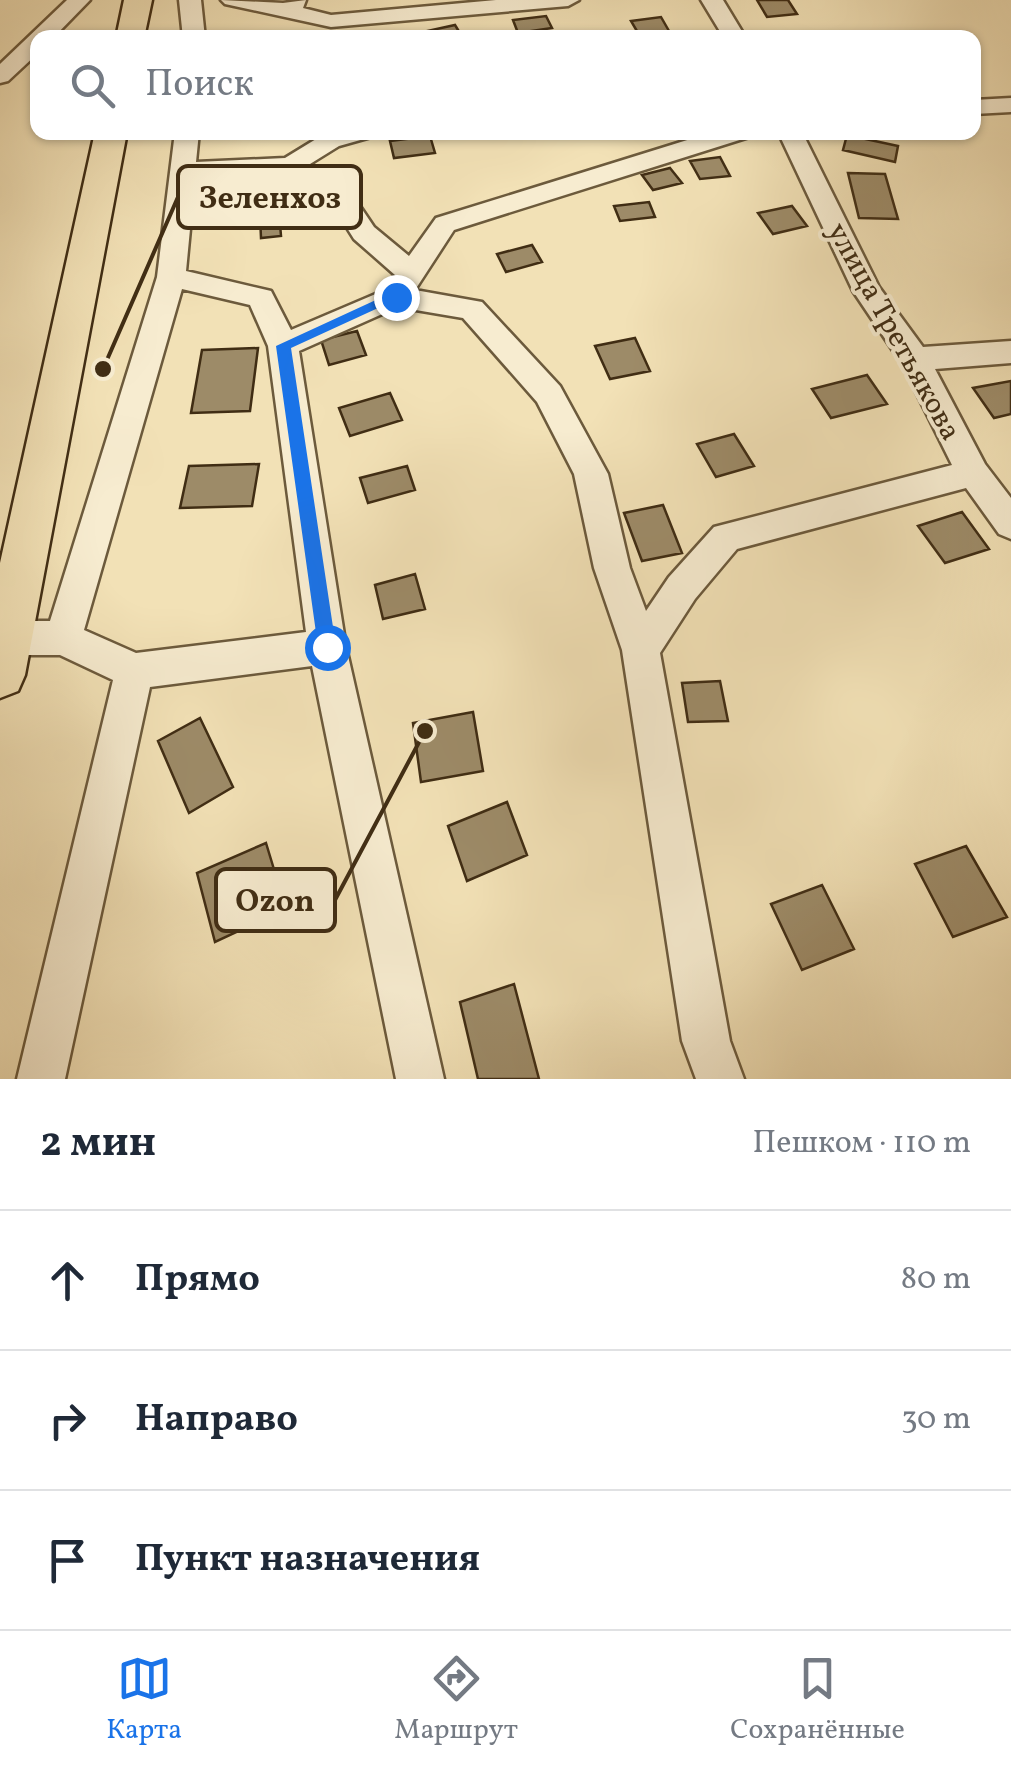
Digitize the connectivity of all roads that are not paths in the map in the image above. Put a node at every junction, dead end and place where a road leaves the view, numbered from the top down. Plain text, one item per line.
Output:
1 (80, 0) edge
2 (138, 0) edge
3 (190, 0) edge
4 (232, 0) edge
5 (568, 0) edge
6 (712, 0) edge
7 (293, 6) edge
8 (48, 30) edge
9 (132, 30) edge
10 (193, 30) edge
11 (729, 30) edge
12 (30, 48) edge
13 (0, 76) edge
14 (1011, 105) edge
15 (981, 107) edge
16 (109, 140) edge
17 (185, 140) edge
18 (334, 140) edge
19 (714, 140) edge
20 (794, 140) edge
21 (291, 165) junction
22 (182, 170) junction
23 (171, 277) junction
24 (403, 285) junction
25 (283, 346) junction
26 (1011, 352) edge
27 (914, 359) junction
28 (973, 473) junction
29 (1011, 524) edge
30 (63, 638) junction
31 (327, 647) junction
32 (3, 650) edge
33 (641, 650) junction
34 (134, 671) junction
35 (41, 1079) edge
36 (420, 1079) edge
37 (720, 1079) edge

1 - 8 street
2 - 9 main road
3 - 10 street
4 - 7 street
5 - 7 street
6 - 11 street
12 - 13 street
14 - 15 street
16 - 32 main road
17 - 22 street
18 - 21 street
19 - 24 street
20 - 27 street, улица Третьякова
21 - 22 street
21 - 24 street
22 - 23 street
23 - 25 street
23 - 30 street
24 - 25 street
24 - 33 street
25 - 31 street
26 - 27 street
27 - 28 street, улица Третьякова
28 - 29 street, улица Третьякова
28 - 33 street
30 - 32 street
30 - 34 street
31 - 34 street
31 - 36 street
33 - 37 street
34 - 35 street

